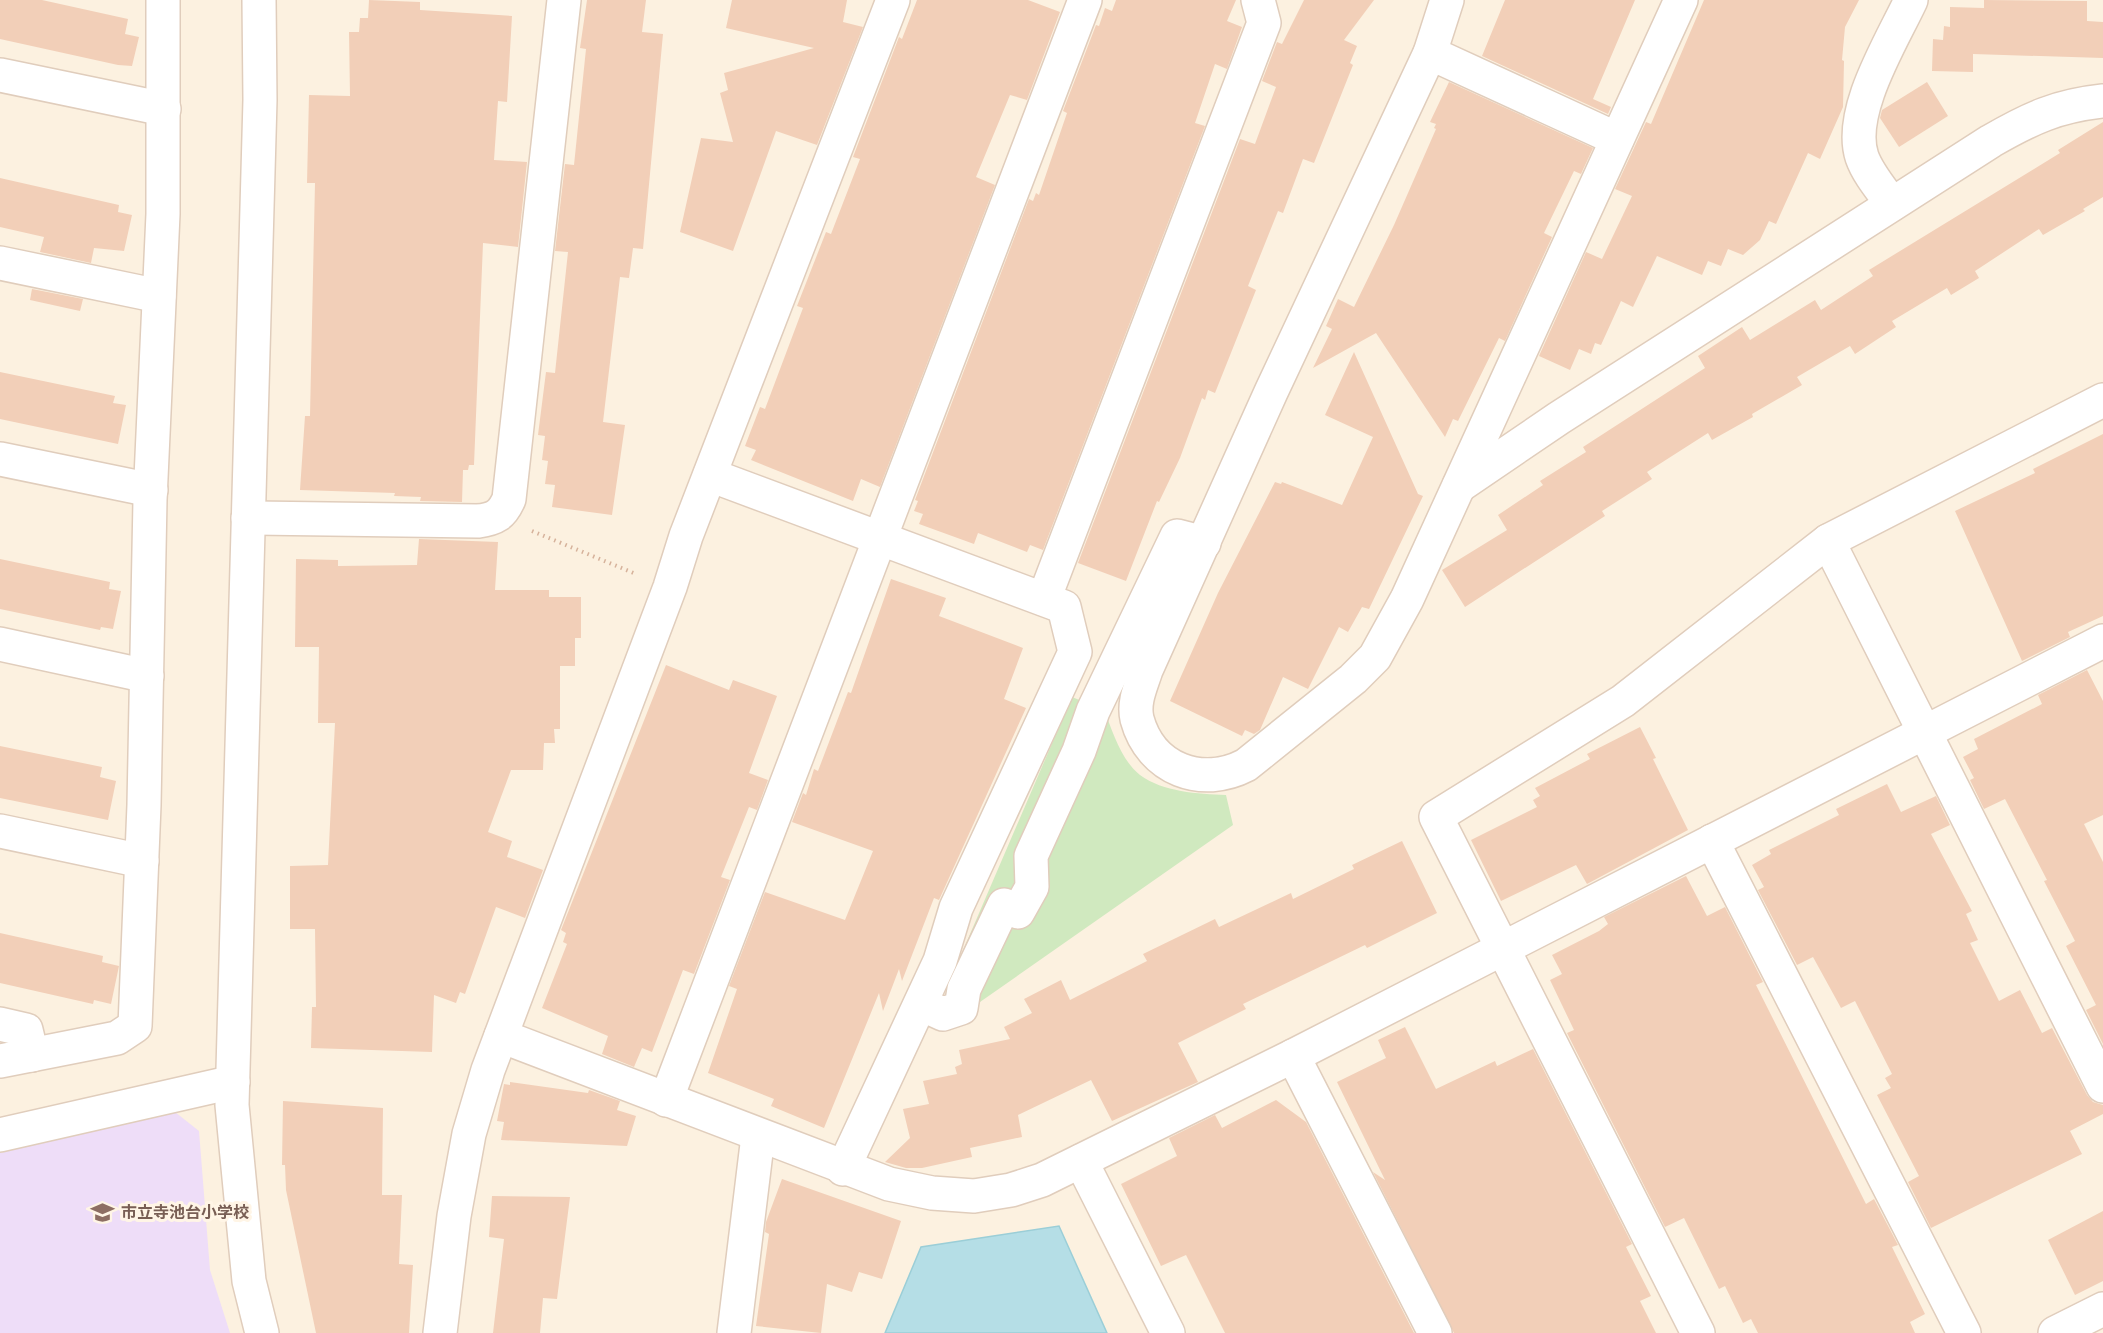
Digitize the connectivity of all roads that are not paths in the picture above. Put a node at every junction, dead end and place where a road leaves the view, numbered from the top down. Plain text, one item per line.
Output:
1 (163, 0) edge
2 (259, 0) edge
3 (564, 0) edge
4 (893, 0) edge
5 (1085, 0) edge
6 (1258, 0) edge
7 (1447, 0) edge
8 (1681, 0) edge
9 (1911, 0) edge
10 (1430, 53) junction
11 (0, 75) edge
12 (2103, 101) edge
13 (164, 109) junction
14 (1617, 139) junction
15 (1892, 204) junction
16 (0, 263) edge
17 (159, 296) junction
18 (1506, 383) junction
19 (2103, 400) edge
20 (1559, 418) junction
21 (0, 459) edge
22 (710, 475) junction
23 (1459, 486) junction
24 (151, 490) junction
25 (248, 518) junction
26 (880, 538) junction
27 (1828, 541) junction
28 (1204, 543) junction
29 (1044, 599) junction
30 (2103, 641) edge
31 (0, 644) edge
32 (147, 676) junction
33 (1924, 733) junction
34 (0, 831) edge
35 (1712, 841) junction
36 (142, 861) junction
37 (1503, 949) junction
38 (921, 1004) junction
39 (0, 1024) edge
40 (501, 1036) junction
41 (32, 1055) junction
42 (1293, 1056) junction
43 (0, 1061) edge
44 (233, 1082) junction
45 (2103, 1086) edge
46 (666, 1100) junction
47 (0, 1135) edge
48 (758, 1136) junction
49 (1081, 1161) junction
50 (843, 1169) junction
51 (2103, 1308) edge
52 (262, 1333) edge
53 (440, 1333) edge
54 (734, 1333) edge
55 (1168, 1333) edge
56 (1435, 1333) edge
57 (1698, 1333) edge
58 (1964, 1333) edge
59 (2055, 1333) edge

1 - 13 street
2 - 25 street
3 - 25 street
4 - 22 street
5 - 26 street
6 - 29 street
7 - 10 street
8 - 14 street
9 - 15 street
10 - 14 street
10 - 28 street
11 - 13 street
12 - 15 street
13 - 17 street
14 - 18 street
15 - 20 street
16 - 17 street
17 - 24 street
18 - 20 street
18 - 23 street
19 - 27 street
20 - 23 street
21 - 24 street
22 - 26 street
22 - 40 street
23 - 28 street
24 - 32 street
25 - 44 street
26 - 29 street
26 - 46 street
27 - 33 street
27 - 37 street
28 - 38 street
29 - 38 street
30 - 33 street
31 - 32 street
32 - 36 street
33 - 35 street
33 - 45 street
34 - 36 street
35 - 37 street
35 - 58 street
36 - 41 street
37 - 42 street
37 - 57 street
38 - 50 street
39 - 41 street
40 - 46 street
40 - 53 street
41 - 43 street
42 - 49 street
42 - 56 street
44 - 47 street
44 - 52 street
46 - 48 street
48 - 50 street
48 - 54 street
49 - 50 street
49 - 55 street
51 - 59 street

